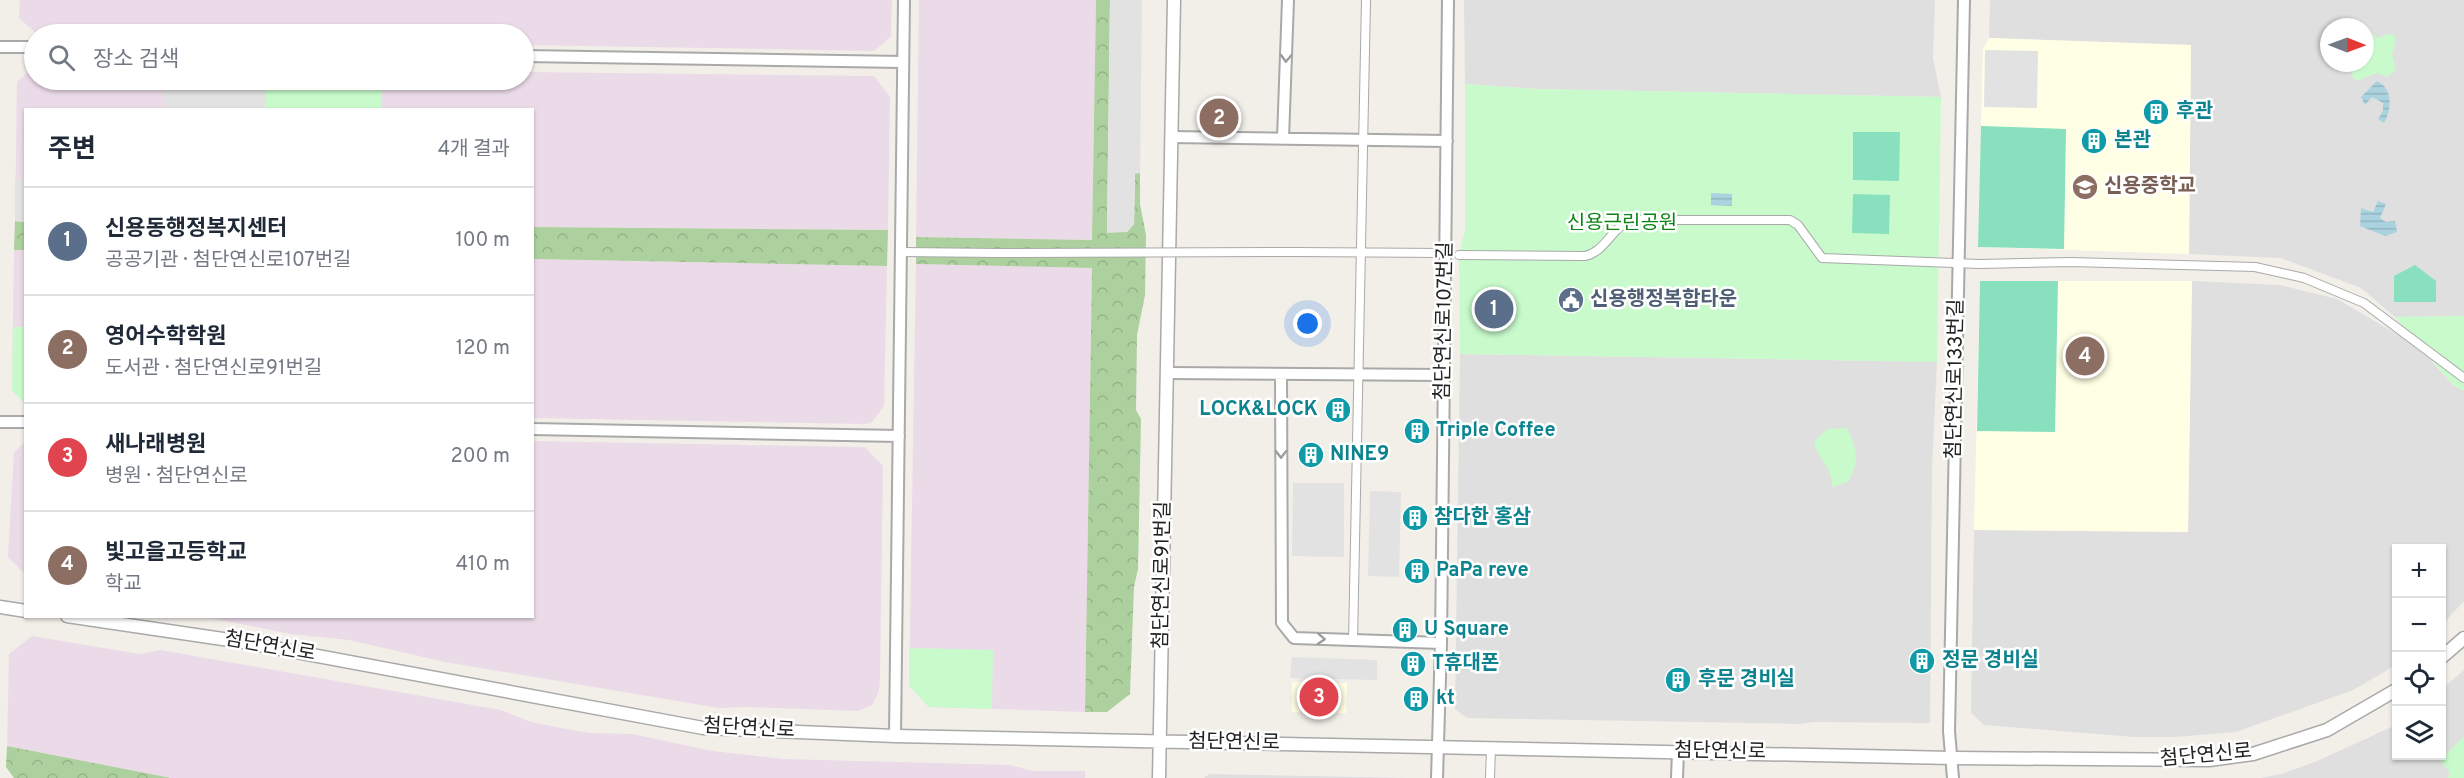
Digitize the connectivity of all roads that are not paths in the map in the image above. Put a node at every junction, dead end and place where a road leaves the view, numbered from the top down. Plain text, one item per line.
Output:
1 (904, 0) edge
2 (1174, 0) edge
3 (1288, 0) edge
4 (1366, 0) edge
5 (1448, 0) edge
6 (1964, 0) edge
7 (0, 47) edge
8 (24, 47) edge
9 (534, 56) edge
10 (903, 62) junction
11 (1172, 138) junction
12 (1283, 138) junction
13 (1363, 140) junction
14 (1447, 141) junction
15 (902, 252) junction
16 (1362, 252) junction
17 (1445, 253) junction
18 (1459, 255) dead end
19 (1959, 262) junction
20 (1167, 373) junction
21 (1281, 374) junction
22 (1358, 375) junction
23 (1444, 375) junction
24 (2464, 378) edge
25 (0, 422) edge
26 (24, 422) edge
27 (534, 429) edge
28 (899, 436) junction
29 (0, 607) edge
30 (24, 610) edge
31 (81, 618) edge
32 (2464, 638) edge
33 (1353, 641) junction
34 (1441, 643) junction
35 (2446, 654) edge
36 (2392, 693) edge
37 (895, 736) junction
38 (1160, 742) junction
39 (1438, 746) junction
40 (1491, 748) junction
41 (1678, 751) junction
42 (1953, 758) junction
43 (1159, 778) edge
44 (1437, 778) edge
45 (1490, 778) edge
46 (1677, 778) edge
47 (1953, 778) edge

1 - 10 street
2 - 11 street, 첨단연신로91번길
3 -> 12 street
4 - 13 street
5 - 14 street, 첨단연신로107번길
6 - 19 street, 첨단연신로133번길
7 - 8 street
9 - 10 street
10 - 15 street
11 - 12 street
11 - 20 street, 첨단연신로91번길
12 - 13 street
13 - 14 street
13 - 16 street
14 - 17 street, 첨단연신로107번길
15 - 16 street, bridge
15 - 28 street
16 - 17 street
16 - 22 street
17 - 23 street, 첨단연신로107번길
18 - 19 street
19 - 24 street
19 - 42 street, 첨단연신로133번길
20 - 21 street
20 - 38 street, 첨단연신로91번길
21 - 22 street
21 -> 33 street
22 - 23 street
22 - 33 street
23 - 34 street, 첨단연신로107번길
25 - 26 street
27 - 28 street
28 - 37 street
29 - 30 street
31 - 37 street, 첨단연신로
32 - 35 street
33 - 34 street
34 - 39 street, 첨단연신로107번길
36 - 42 street, 첨단연신로
37 - 38 street, 첨단연신로
38 - 39 street, 첨단연신로
38 - 43 street, 첨단연신로91번길
39 - 40 street, 첨단연신로
39 - 44 street, 첨단연신로107번길
40 - 41 street, 첨단연신로
40 - 45 street
41 - 42 street, 첨단연신로
41 - 46 street
42 - 47 street, 첨단연신로133번길

